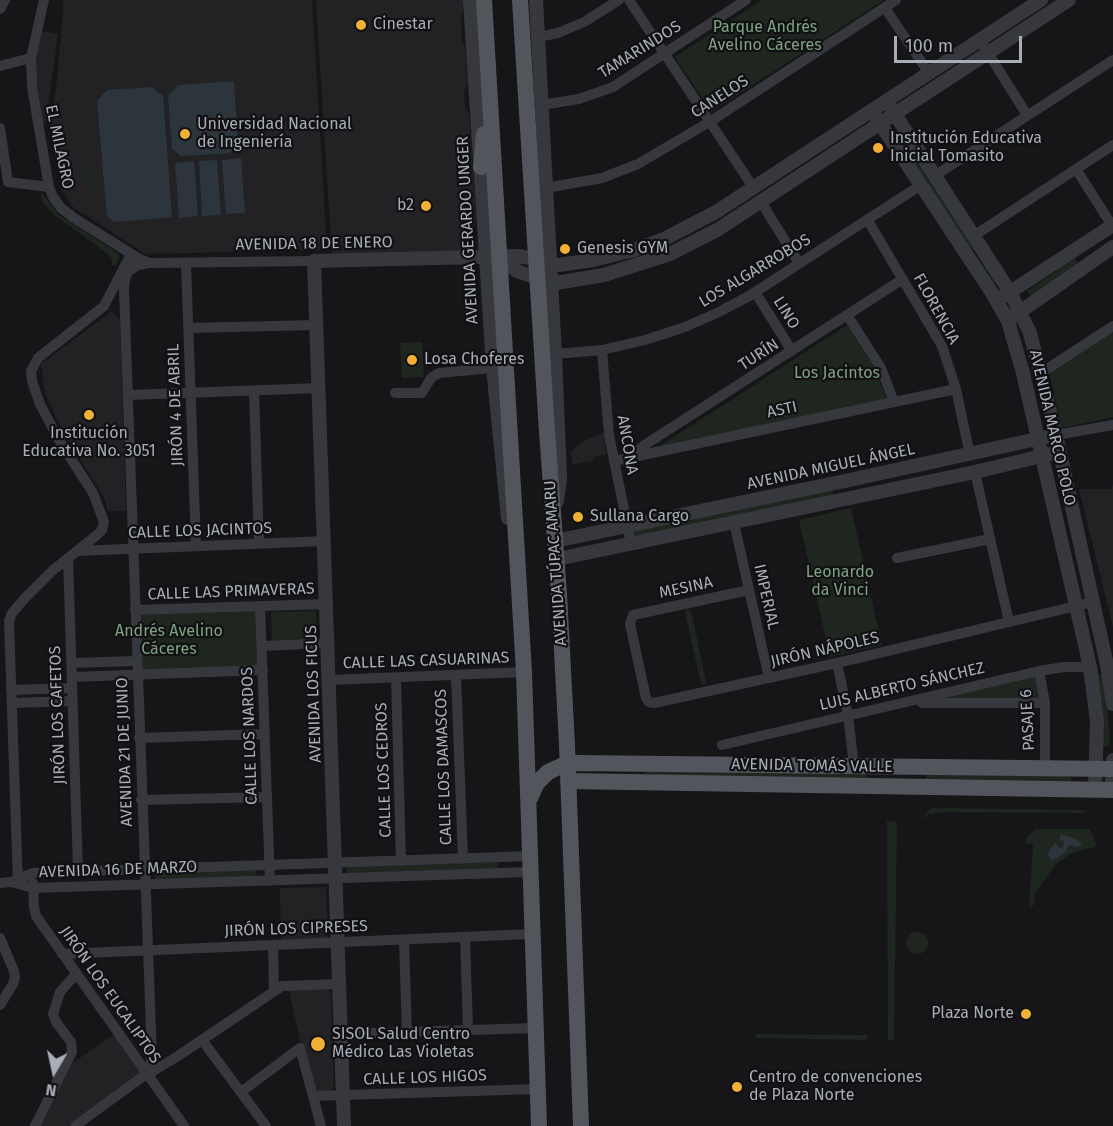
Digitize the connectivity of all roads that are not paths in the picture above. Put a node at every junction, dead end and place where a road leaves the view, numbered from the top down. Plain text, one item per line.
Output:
1 (5, 0) edge
2 (44, 0) edge
3 (470, 0) edge
4 (484, 0) edge
5 (520, 0) edge
6 (536, 0) edge
7 (619, 0) edge
8 (629, 0) edge
9 (746, 0) edge
10 (897, 0) edge
11 (1041, 0) edge
12 (1070, 0) edge
13 (885, 8) junction
14 (0, 9) edge
15 (538, 37) junction
16 (980, 40) junction
17 (665, 53) junction
18 (987, 53) junction
19 (31, 58) junction
20 (1113, 60) edge
21 (0, 66) edge
22 (929, 73) junction
23 (489, 86) junction
24 (887, 102) junction
25 (541, 105) junction
26 (872, 111) junction
27 (896, 115) junction
28 (1027, 115) junction
29 (711, 121) junction
30 (882, 124) junction
31 (0, 128) edge
32 (1113, 145) edge
33 (481, 167) junction
34 (1076, 169) junction
35 (936, 175) junction
36 (921, 185) junction
37 (49, 187) junction
38 (546, 188) junction
39 (753, 188) junction
40 (761, 202) junction
41 (867, 219) junction
42 (1113, 226) edge
43 (975, 235) junction
44 (664, 239) junction
45 (1113, 247) edge
46 (131, 254) junction
47 (670, 254) junction
48 (492, 257) junction
49 (314, 261) junction
50 (149, 263) junction
51 (186, 263) junction
52 (543, 263) junction
53 (799, 263) junction
54 (903, 279) junction
55 (544, 281) junction
56 (755, 291) junction
57 (1010, 292) junction
58 (997, 301) junction
59 (1020, 310) junction
60 (847, 315) junction
61 (1008, 321) junction
62 (317, 325) junction
63 (1113, 326) edge
64 (188, 328) junction
65 (602, 350) junction
66 (792, 351) junction
67 (555, 354) junction
68 (493, 368) junction
69 (1041, 373) junction
70 (320, 388) junction
71 (956, 389) junction
72 (254, 390) junction
73 (190, 393) junction
74 (395, 393) dead end
75 (128, 395) junction
76 (894, 402) junction
77 (1113, 425) edge
78 (1056, 435) junction
79 (1038, 439) junction
80 (1059, 452) junction
81 (970, 454) junction
82 (631, 456) junction
83 (1042, 456) junction
84 (614, 461) junction
85 (975, 472) junction
86 (842, 482) junction
87 (846, 500) junction
88 (1069, 501) junction
89 (1054, 505) junction
90 (734, 523) junction
91 (1075, 525) junction
92 (628, 527) junction
93 (1059, 529) junction
94 (554, 535) junction
95 (990, 539) junction
96 (325, 541) junction
97 (259, 543) junction
98 (632, 544) junction
99 (196, 546) junction
100 (133, 548) junction
101 (1081, 550) junction
102 (1065, 554) junction
103 (72, 555) junction
104 (897, 558) dead end
105 (557, 560) junction
106 (749, 590) junction
107 (25, 598) junction
108 (521, 601) junction
109 (1093, 602) junction
110 (327, 604) junction
111 (260, 606) junction
112 (1077, 606) junction
113 (135, 610) junction
114 (631, 618) joint
115 (1009, 622) junction
116 (0, 624) edge
117 (328, 643) junction
118 (262, 645) junction
119 (137, 661) junction
120 (71, 663) junction
121 (837, 663) junction
122 (1110, 665) edge
123 (1090, 667) junction
124 (263, 670) junction
125 (1039, 671) junction
126 (524, 672) junction
127 (137, 674) junction
128 (456, 675) junction
129 (396, 678) junction
130 (768, 678) junction
131 (330, 680) junction
132 (72, 682) junction
133 (11, 690) junction
134 (73, 701) junction
135 (910, 701) junction
136 (12, 703) junction
137 (1045, 703) junction
138 (1113, 704) edge
139 (848, 715) junction
140 (265, 734) junction
141 (139, 738) junction
142 (722, 745) dead end
143 (1113, 760) edge
144 (568, 764) junction
145 (642, 764) junction
146 (854, 766) junction
147 (1045, 768) junction
148 (1107, 769) edge
149 (568, 781) junction
150 (642, 782) junction
151 (1107, 790) edge
152 (267, 797) junction
153 (141, 800) junction
154 (529, 802) junction
155 (463, 859) junction
156 (401, 861) junction
157 (336, 863) junction
158 (530, 864) junction
159 (270, 865) junction
160 (144, 870) junction
161 (78, 871) junction
162 (33, 873) junction
163 (337, 878) junction
164 (270, 880) junction
165 (16, 882) junction
166 (0, 883) edge
167 (144, 885) junction
168 (33, 888) junction
169 (532, 934) junction
170 (465, 937) junction
171 (0, 938) edge
172 (404, 940) junction
173 (339, 943) junction
174 (273, 945) junction
175 (147, 951) junction
176 (62, 954) junction
177 (76, 974) junction
178 (340, 984) junction
179 (274, 991) junction
180 (0, 1005) edge
181 (535, 1028) junction
182 (468, 1030) junction
183 (407, 1032) junction
184 (341, 1034) junction
185 (202, 1040) junction
186 (147, 1074) junction
187 (538, 1089) junction
188 (241, 1092) junction
189 (343, 1095) junction
190 (313, 1096) junction
191 (182, 1125) edge
192 (35, 1126) edge
193 (75, 1126) edge
194 (266, 1126) edge
195 (321, 1126) edge
196 (344, 1126) edge
197 (539, 1126) edge
198 (581, 1126) edge

1 - 14 street
2 - 19 street, EL MILAGRO
3 - 33 street, AVENIDA GERARDO UNGER
4 - 23 main road
5 - 52 main road, AVENIDA TÚPAC AMARU
6 - 15 street
7 - 15 street
8 - 17 street
9 - 17 street, TAMARINDOS
10 - 13 street, CANELOS
11 - 16 street, AVENIDA 18 DE ENERO
12 - 18 street
13 - 22 street
13 - 29 street, CANELOS
15 - 25 street
16 - 18 street
16 - 22 street, AVENIDA 18 DE ENERO
17 - 25 street, TAMARINDOS
17 - 29 street
18 - 27 street
18 - 28 street
19 - 21 street
19 - 37 street, EL MILAGRO
20 - 28 street
22 - 24 street, AVENIDA 18 DE ENERO
23 - 33 main road
23 - 48 main road
24 - 26 street, AVENIDA 18 DE ENERO
24 - 27 street, AVENIDA MARCO POLO
25 - 38 street
26 - 30 street, AVENIDA MARCO POLO
26 - 39 street, AVENIDA 18 DE ENERO
27 - 30 street
27 - 35 street, AVENIDA MARCO POLO
28 - 35 street
29 - 38 street, CANELOS
29 - 39 street
30 - 36 street, AVENIDA MARCO POLO
30 - 40 street
31 - 37 street
32 - 34 street
33 - 48 street, AVENIDA GERARDO UNGER
34 - 42 street
34 - 43 street
35 - 43 street, AVENIDA MARCO POLO
36 - 41 street, LOS ALGARROBOS
36 - 58 street, AVENIDA MARCO POLO
37 - 46 street, EL MILAGRO
38 - 52 street
39 - 44 street, AVENIDA 18 DE ENERO
40 - 47 street
40 - 53 street
41 - 53 street, LOS ALGARROBOS
41 - 54 street, FLORENCIA
42 - 57 street
43 - 57 street, AVENIDA MARCO POLO
44 - 47 street
44 - 52 street, AVENIDA 18 DE ENERO
45 - 59 street
46 - 50 street, AVENIDA 18 DE ENERO
46 - 103 street
47 - 55 street
48 - 49 street, AVENIDA 18 DE ENERO
48 - 52 street, AVENIDA 18 DE ENERO
48 - 55 street
48 - 68 street, AVENIDA GERARDO UNGER
48 - 108 main road
49 - 51 street, AVENIDA 18 DE ENERO
49 - 62 street, AVENIDA LOS FICUS
50 - 51 street, AVENIDA 18 DE ENERO
50 - 75 street, AVENIDA 21 DE JUNIO
51 - 64 street, JIRÓN 4 DE ABRIL
52 - 55 main road, AVENIDA TÚPAC AMARU
53 - 56 street, LOS ALGARROBOS
54 - 60 street, TURÍN
54 - 71 street, FLORENCIA
55 - 67 street
55 - 94 main road, AVENIDA TÚPAC AMARU
56 - 65 street, LOS ALGARROBOS
56 - 66 street, LINO
57 - 58 street
57 - 59 street, AVENIDA MARCO POLO
58 - 61 street, AVENIDA MARCO POLO
59 - 61 street
59 - 69 street, AVENIDA MARCO POLO
60 - 66 street, TURÍN
60 - 76 street
61 - 79 street, AVENIDA MARCO POLO
62 - 64 street
62 - 70 street, AVENIDA LOS FICUS
63 - 69 street
64 - 73 street, JIRÓN 4 DE ABRIL
65 - 67 street, LOS ALGARROBOS
65 - 84 street, ANCONA
66 - 82 street, TURÍN
67 - 94 street
68 - 74 street
68 - 108 street, AVENIDA GERARDO UNGER
69 - 78 street, AVENIDA MARCO POLO
70 - 72 street
70 - 96 street, AVENIDA LOS FICUS
71 - 76 street, ASTI
71 - 81 street, FLORENCIA
72 - 73 street
72 - 97 street
73 - 75 street
73 - 99 street, JIRÓN 4 DE ABRIL
75 - 100 street, AVENIDA 21 DE JUNIO
76 - 82 street, ASTI
77 - 78 street, AVENIDA MIGUEL ÁNGEL
78 - 79 street, AVENIDA MIGUEL ÁNGEL
78 - 80 street, AVENIDA MARCO POLO
79 - 81 street, AVENIDA MIGUEL ÁNGEL
79 - 83 street, AVENIDA MARCO POLO
80 - 83 street
80 - 88 street, AVENIDA MARCO POLO
81 - 86 street, AVENIDA MIGUEL ÁNGEL
82 - 84 street, ASTI
83 - 85 street
83 - 89 street, AVENIDA MARCO POLO
84 - 92 street, ANCONA
85 - 87 street
85 - 95 street
86 - 87 street
86 - 92 street, AVENIDA MIGUEL ÁNGEL
87 - 90 street
88 - 89 street
88 - 91 street, AVENIDA MARCO POLO
89 - 93 street, AVENIDA MARCO POLO
90 - 98 street
90 - 106 street, IMPERIAL
91 - 93 street
91 - 101 street, AVENIDA MARCO POLO
92 - 94 street, AVENIDA MIGUEL ÁNGEL
92 - 98 street, ANCONA
93 - 102 street, AVENIDA MARCO POLO
94 - 105 main road, AVENIDA TÚPAC AMARU
95 - 104 street
95 - 115 street
96 - 97 street, CALLE LOS JACINTOS
96 - 110 street, AVENIDA LOS FICUS
97 - 99 street, CALLE LOS JACINTOS
98 - 105 street
99 - 100 street, CALLE LOS JACINTOS
100 - 103 street, CALLE LOS JACINTOS
100 - 113 street, AVENIDA 21 DE JUNIO
101 - 102 street
101 - 109 street, AVENIDA MARCO POLO
102 - 112 street, AVENIDA MARCO POLO
103 - 107 street
103 - 120 street, JIRÓN LOS CAFETOS
105 - 144 main road, AVENIDA TÚPAC AMARU
106 - 114 street, MESINA
106 - 130 street, IMPERIAL
107 - 116 street
107 - 133 street
108 - 126 main road
109 - 112 street, JIRÓN NÁPOLES
109 - 122 street, AVENIDA MARCO POLO
110 - 111 street, CALLE LAS PRIMAVERAS
110 - 117 street, AVENIDA LOS FICUS
111 - 113 street, CALLE LAS PRIMAVERAS
111 - 118 street, CALLE LOS NARDOS
112 - 115 street, JIRÓN NÁPOLES
112 - 123 street, AVENIDA MARCO POLO
113 - 119 street, AVENIDA 21 DE JUNIO
114 - 130 street, JIRÓN NÁPOLES
115 - 121 street, JIRÓN NÁPOLES
117 - 118 street
117 - 131 street, AVENIDA LOS FICUS
118 - 124 street, CALLE LOS NARDOS
119 - 120 street
119 - 127 street, AVENIDA 21 DE JUNIO
120 - 132 street, JIRÓN LOS CAFETOS
121 - 130 street, JIRÓN NÁPOLES
121 - 139 street
122 - 138 street, AVENIDA MARCO POLO
123 - 125 street, LUIS ALBERTO SÁNCHEZ
123 - 148 street, AVENIDA MARCO POLO
124 - 127 street
124 - 140 street, CALLE LOS NARDOS
125 - 135 street, LUIS ALBERTO SÁNCHEZ
125 - 137 street, PASAJE 6
126 - 128 street, CALLE LAS CASUARINAS
126 - 154 main road
127 - 132 street
127 - 141 street, AVENIDA 21 DE JUNIO
128 - 129 street, CALLE LAS CASUARINAS
128 - 155 street, CALLE LOS DAMASCOS
129 - 131 street, CALLE LAS CASUARINAS
129 - 156 street, CALLE LOS CEDROS
131 - 157 street, AVENIDA LOS FICUS
132 - 133 street
132 - 134 street, JIRÓN LOS CAFETOS
133 - 136 street
134 - 136 street
134 - 161 street, JIRÓN LOS CAFETOS
135 - 137 street
135 - 139 street, LUIS ALBERTO SÁNCHEZ
136 - 165 street
137 - 147 street, PASAJE 6
139 - 142 street, LUIS ALBERTO SÁNCHEZ
139 - 146 street
140 - 141 street
140 - 152 street, CALLE LOS NARDOS
141 - 153 street, AVENIDA 21 DE JUNIO
143 - 148 street, AVENIDA MARCO POLO
144 - 145 main road, AVENIDA TOMÁS VALLE
144 - 149 main road, AVENIDA TÚPAC AMARU
144 - 154 main road, AVENIDA TOMÁS VALLE
145 - 146 main road, AVENIDA TOMÁS VALLE
145 - 150 main road
146 - 147 main road, AVENIDA TOMÁS VALLE
147 - 148 main road, AVENIDA TOMÁS VALLE
148 - 151 street, AVENIDA MARCO POLO
149 - 150 main road, AVENIDA TOMÁS VALLE
149 - 198 main road, AVENIDA TÚPAC AMARU
150 - 151 main road, AVENIDA TOMÁS VALLE
152 - 153 street
152 - 159 street, CALLE LOS NARDOS
153 - 160 street, AVENIDA 21 DE JUNIO
154 - 158 main road
155 - 156 street, AVENIDA 16 DE MARZO
155 - 158 street, AVENIDA 16 DE MARZO
156 - 157 street, AVENIDA 16 DE MARZO
157 - 159 street, AVENIDA 16 DE MARZO
157 - 163 street, AVENIDA LOS FICUS
158 - 163 street, AVENIDA 16 DE MARZO
158 - 169 main road
159 - 160 street, AVENIDA 16 DE MARZO
159 - 164 street, CALLE LOS NARDOS
160 - 161 street, AVENIDA 16 DE MARZO
160 - 167 street, AVENIDA 21 DE JUNIO
161 - 162 street, AVENIDA 16 DE MARZO
162 - 165 street, AVENIDA 16 DE MARZO
162 - 168 street, JIRÓN LOS EUCALIPTOS
163 - 164 street, AVENIDA 16 DE MARZO
163 - 173 street, AVENIDA LOS FICUS
164 - 167 street, AVENIDA 16 DE MARZO
165 - 166 street
165 - 168 street, AVENIDA 16 DE MARZO
167 - 168 street, AVENIDA 16 DE MARZO
167 - 175 street, AVENIDA 21 DE JUNIO
168 - 176 street, JIRÓN LOS EUCALIPTOS
169 - 170 street, JIRÓN LOS CIPRESES
169 - 181 main road
170 - 172 street, JIRÓN LOS CIPRESES
170 - 182 street
171 - 180 street
172 - 173 street, JIRÓN LOS CIPRESES
172 - 183 street
173 - 174 street, JIRÓN LOS CIPRESES
173 - 178 street, AVENIDA LOS FICUS
174 - 175 street, JIRÓN LOS CIPRESES
174 - 179 street
175 - 176 street, JIRÓN LOS CIPRESES
175 - 186 street, AVENIDA 21 DE JUNIO
176 - 177 street, JIRÓN LOS EUCALIPTOS
177 - 186 street, JIRÓN LOS EUCALIPTOS
177 - 192 street
178 - 179 street
178 - 184 street, AVENIDA LOS FICUS
179 - 185 street
181 - 182 street
181 - 187 main road
182 - 183 street
183 - 184 street
184 - 189 street, AVENIDA LOS FICUS
185 - 186 street
185 - 188 street
186 - 191 street, JIRÓN LOS EUCALIPTOS
186 - 193 street
187 - 189 street, CALLE LOS HIGOS
187 - 197 main road
188 - 190 street
188 - 194 street
189 - 190 street, CALLE LOS HIGOS
189 - 196 street, AVENIDA LOS FICUS
190 - 195 street

